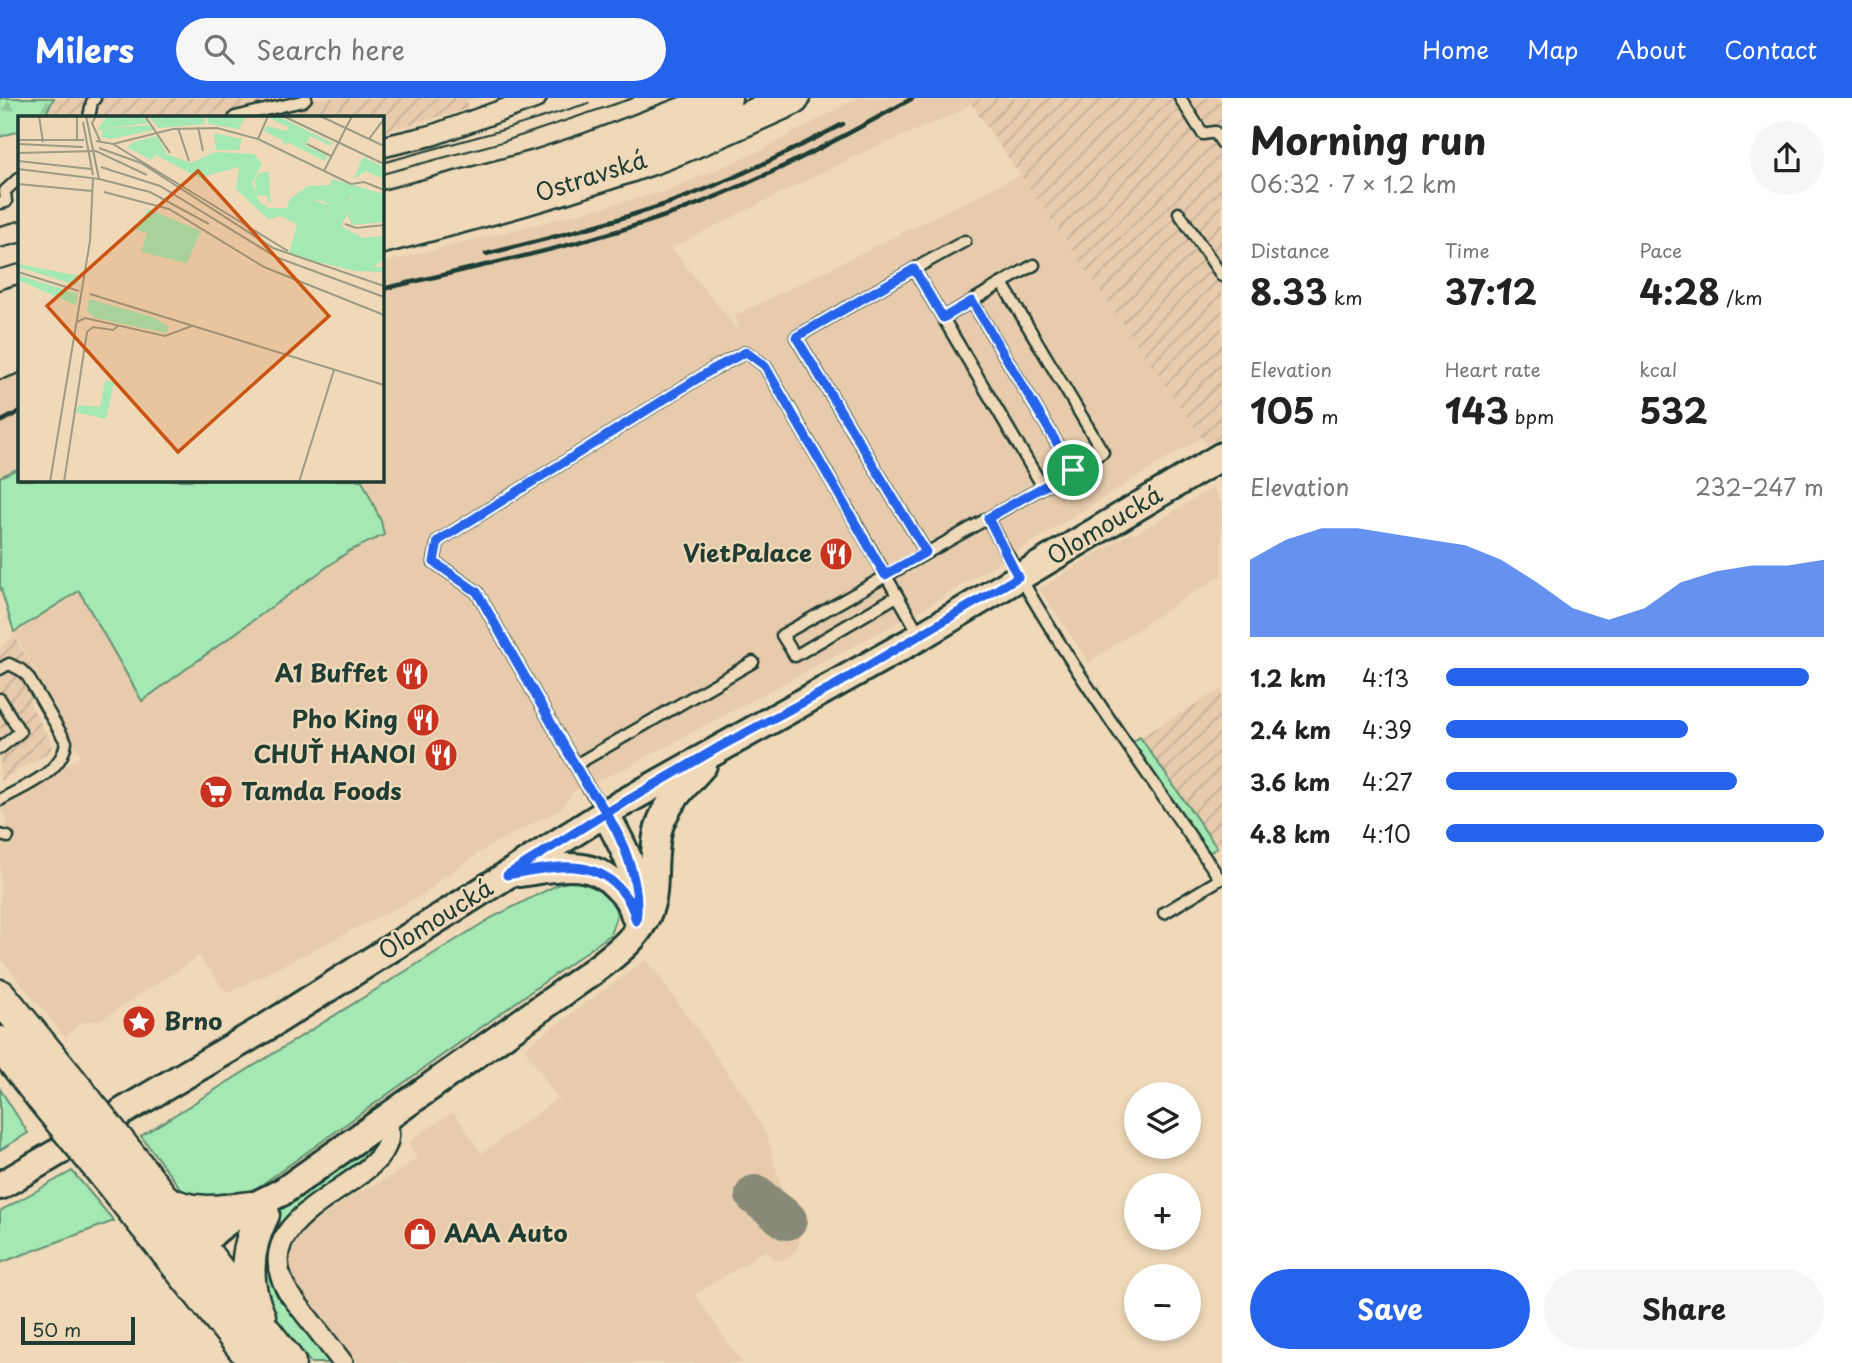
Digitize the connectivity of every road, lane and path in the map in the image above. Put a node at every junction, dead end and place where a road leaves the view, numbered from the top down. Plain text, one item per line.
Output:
1 (95, 98) edge
2 (306, 98) edge
3 (725, 98) edge
4 (793, 98) edge
5 (1180, 98) edge
6 (531, 99) edge
7 (279, 102) edge
8 (89, 116) edge
9 (238, 116) edge
10 (1222, 143) edge
11 (383, 147) edge
12 (18, 179) edge
13 (0, 203) edge
14 (383, 208) edge
15 (1179, 213) dead end
16 (18, 232) edge
17 (0, 237) edge
18 (383, 237) edge
19 (965, 241) dead end
20 (1034, 265) dead end
21 (914, 269) junction
22 (1222, 276) edge
23 (1002, 284) junction
24 (18, 286) edge
25 (0, 291) edge
26 (972, 301) junction
27 (18, 302) edge
28 (0, 308) edge
29 (943, 318) junction
30 (18, 330) edge
31 (0, 337) edge
32 (18, 355) edge
33 (0, 362) edge
34 (1222, 456) edge
35 (1073, 470) junction
36 (1043, 487) junction
37 (988, 518) junction
38 (926, 552) junction
39 (885, 575) junction
40 (1018, 577) junction
41 (897, 596) junction
42 (921, 636) junction
43 (753, 662) dead end
44 (0, 669) edge
45 (0, 699) edge
46 (721, 746) junction
47 (0, 748) edge
48 (577, 764) junction
49 (0, 800) edge
50 (606, 813) junction
51 (507, 875) junction
52 (1221, 879) edge
53 (1164, 913) dead end
54 (636, 921) junction
55 (611, 957) junction
56 (0, 996) edge
57 (0, 1043) edge
58 (122, 1112) dead end
59 (384, 1118) junction
60 (60, 1151) dead end
61 (0, 1186) edge
62 (163, 1200) junction
63 (265, 1204) junction
64 (202, 1251) junction
65 (165, 1252) junction
66 (195, 1287) junction
67 (262, 1350) edge
68 (289, 1363) edge
69 (344, 1363) edge

1 - 8 lane
2 - 7 lane
3 - 14 highway, Ostravská
4 - 18 highway, Ostravská
5 - 10 lane
6 - 11 street
7 - 9 lane
12 - 13 lane
15 - 22 lane
16 - 17 street
19 - 21 lane
20 - 23 lane
21 - 29 lane
21 - 38 lane
23 - 26 lane
23 - 35 lane
24 - 25 highway
26 - 29 lane
26 - 35 lane
27 - 28 highway
29 - 36 lane
30 - 31 highway
32 - 33 highway
34 - 40 main road, Olomoucká
35 - 36 lane
36 - 37 lane
37 - 38 lane
37 - 40 lane
38 - 39 lane
39 - 41 lane
39 - 41 lane
39 - 48 lane
40 - 42 main road, Olomoucká
40 - 52 lane
41 - 42 lane
42 - 46 main road, Olomoucká
43 - 48 lane
44 - 49 lane
45 - 47 lane
46 - 50 main road, Olomoucká
46 - 55 main road
48 - 50 lane
50 - 51 main road, Olomoucká
50 - 54 main road
51 - 54 main road
51 - 58 main road, Olomoucká
52 - 53 lane
54 - 55 main road
55 - 59 main road
56 - 62 highway, bridge
57 - 65 highway, bridge
59 - 63 main road
59 - 69 street
60 - 61 main road
62 - 63 highway
62 - 64 highway
63 - 64 main road
63 - 67 highway
64 - 65 main road
64 - 66 main road
64 - 67 highway
65 - 66 highway
66 - 67 highway
67 - 68 highway

